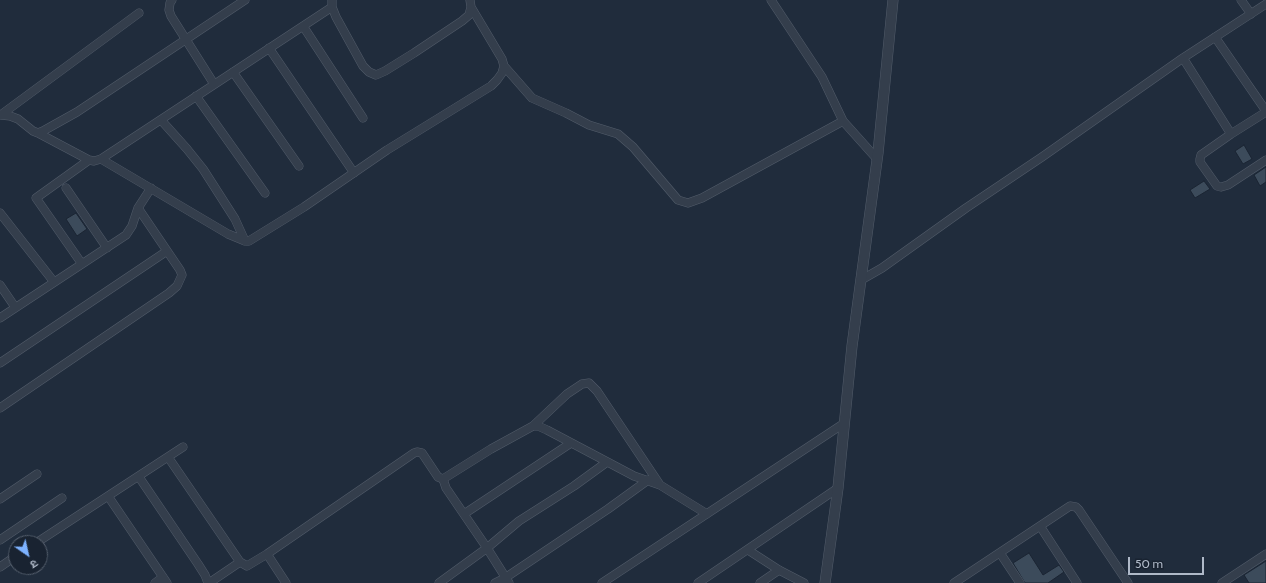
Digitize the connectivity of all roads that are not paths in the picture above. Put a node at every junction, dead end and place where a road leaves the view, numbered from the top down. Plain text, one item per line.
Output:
1 (172, 0) edge
2 (245, 0) edge
3 (772, 0) edge
4 (893, 0) edge
5 (1241, 0) edge
6 (332, 3) edge
7 (470, 3) edge
8 (1266, 4) edge
9 (139, 13) dead end
10 (1251, 14) junction
11 (303, 26) junction
12 (1215, 37) junction
13 (187, 40) junction
14 (269, 48) junction
15 (1183, 58) junction
16 (504, 66) junction
17 (233, 72) junction
18 (214, 84) junction
19 (196, 96) junction
20 (1266, 111) edge
21 (1, 115) edge
22 (363, 118) dead end
23 (161, 120) junction
24 (842, 121) junction
25 (38, 133) junction
26 (1231, 134) junction
27 (102, 159) junction
28 (89, 160) junction
29 (878, 160) junction
30 (1266, 160) edge
31 (299, 166) dead end
32 (354, 173) junction
33 (66, 188) dead end
34 (151, 188) junction
35 (265, 193) dead end
36 (138, 208) junction
37 (0, 213) edge
38 (245, 242) junction
39 (107, 248) junction
40 (167, 251) junction
41 (82, 264) junction
42 (861, 280) junction
43 (54, 282) junction
44 (0, 285) edge
45 (15, 307) junction
46 (0, 318) edge
47 (0, 363) edge
48 (0, 408) edge
49 (843, 424) junction
50 (532, 426) junction
51 (571, 443) junction
52 (183, 447) dead end
53 (168, 457) junction
54 (607, 462) junction
55 (37, 474) dead end
56 (138, 476) junction
57 (443, 479) junction
58 (648, 480) junction
59 (660, 484) junction
60 (838, 488) junction
61 (108, 496) junction
62 (62, 498) dead end
63 (0, 499) edge
64 (464, 514) junction
65 (707, 514) junction
66 (1040, 526) junction
67 (48, 535) edge
68 (0, 540) edge
69 (487, 548) junction
70 (748, 550) junction
71 (1000, 553) junction
72 (267, 554) junction
73 (1266, 554) edge
74 (240, 562) junction
75 (779, 570) junction
76 (165, 580) edge
77 (507, 580) edge
78 (959, 582) edge
79 (155, 583) edge
80 (208, 583) edge
81 (286, 583) edge
82 (439, 583) edge
83 (495, 583) edge
84 (602, 583) edge
85 (698, 583) edge
86 (760, 583) edge
87 (804, 583) edge
88 (825, 583) edge
89 (1020, 583) edge
90 (1077, 583) edge
91 (1128, 583) edge
92 (1222, 583) edge

1 - 13 street
2 - 13 street
3 - 24 street
4 - 29 street
5 - 10 street
6 - 7 street
6 - 11 street
7 - 16 street
8 - 10 street
9 - 21 street
10 - 12 street
11 - 14 street
11 - 22 street
12 - 15 street
12 - 20 street
13 - 18 street
13 - 25 street
14 - 17 street
14 - 32 street
15 - 26 street
15 - 42 street
16 - 24 street
16 - 32 street
17 - 18 street
17 - 31 street
18 - 19 street
19 - 23 street
19 - 35 street
20 - 26 street
21 - 25 street
23 - 27 street
23 - 38 street
24 - 29 street
25 - 28 street
26 - 30 street
27 - 28 street
27 - 34 street
28 - 41 street
29 - 42 street
32 - 38 street
33 - 39 street
34 - 36 street
34 - 38 street
36 - 39 street
36 - 40 street
37 - 43 street
39 - 41 street
40 - 47 street
40 - 48 street
41 - 43 street
42 - 49 street
43 - 45 street
44 - 45 street
45 - 46 street
49 - 60 street
49 - 65 street
50 - 51 street
50 - 57 street
50 - 59 street
51 - 54 street
51 - 64 street
52 - 53 street
53 - 56 street
53 - 74 street
54 - 58 street
54 - 69 street
55 - 63 street
56 - 61 street
56 - 80 street
57 - 64 street
57 - 72 street
58 - 59 street
58 - 77 street
59 - 65 street
60 - 70 street
60 - 88 street
61 - 67 street
61 - 76 street
62 - 68 street
64 - 69 street
65 - 84 street
66 - 71 street
66 - 90 street
66 - 91 street
69 - 77 street
69 - 82 street
70 - 75 street
70 - 85 street
71 - 78 street
71 - 89 street
72 - 74 street
72 - 81 street
73 - 92 street
74 - 80 street
75 - 86 street
75 - 87 street
76 - 79 street
77 - 83 street

